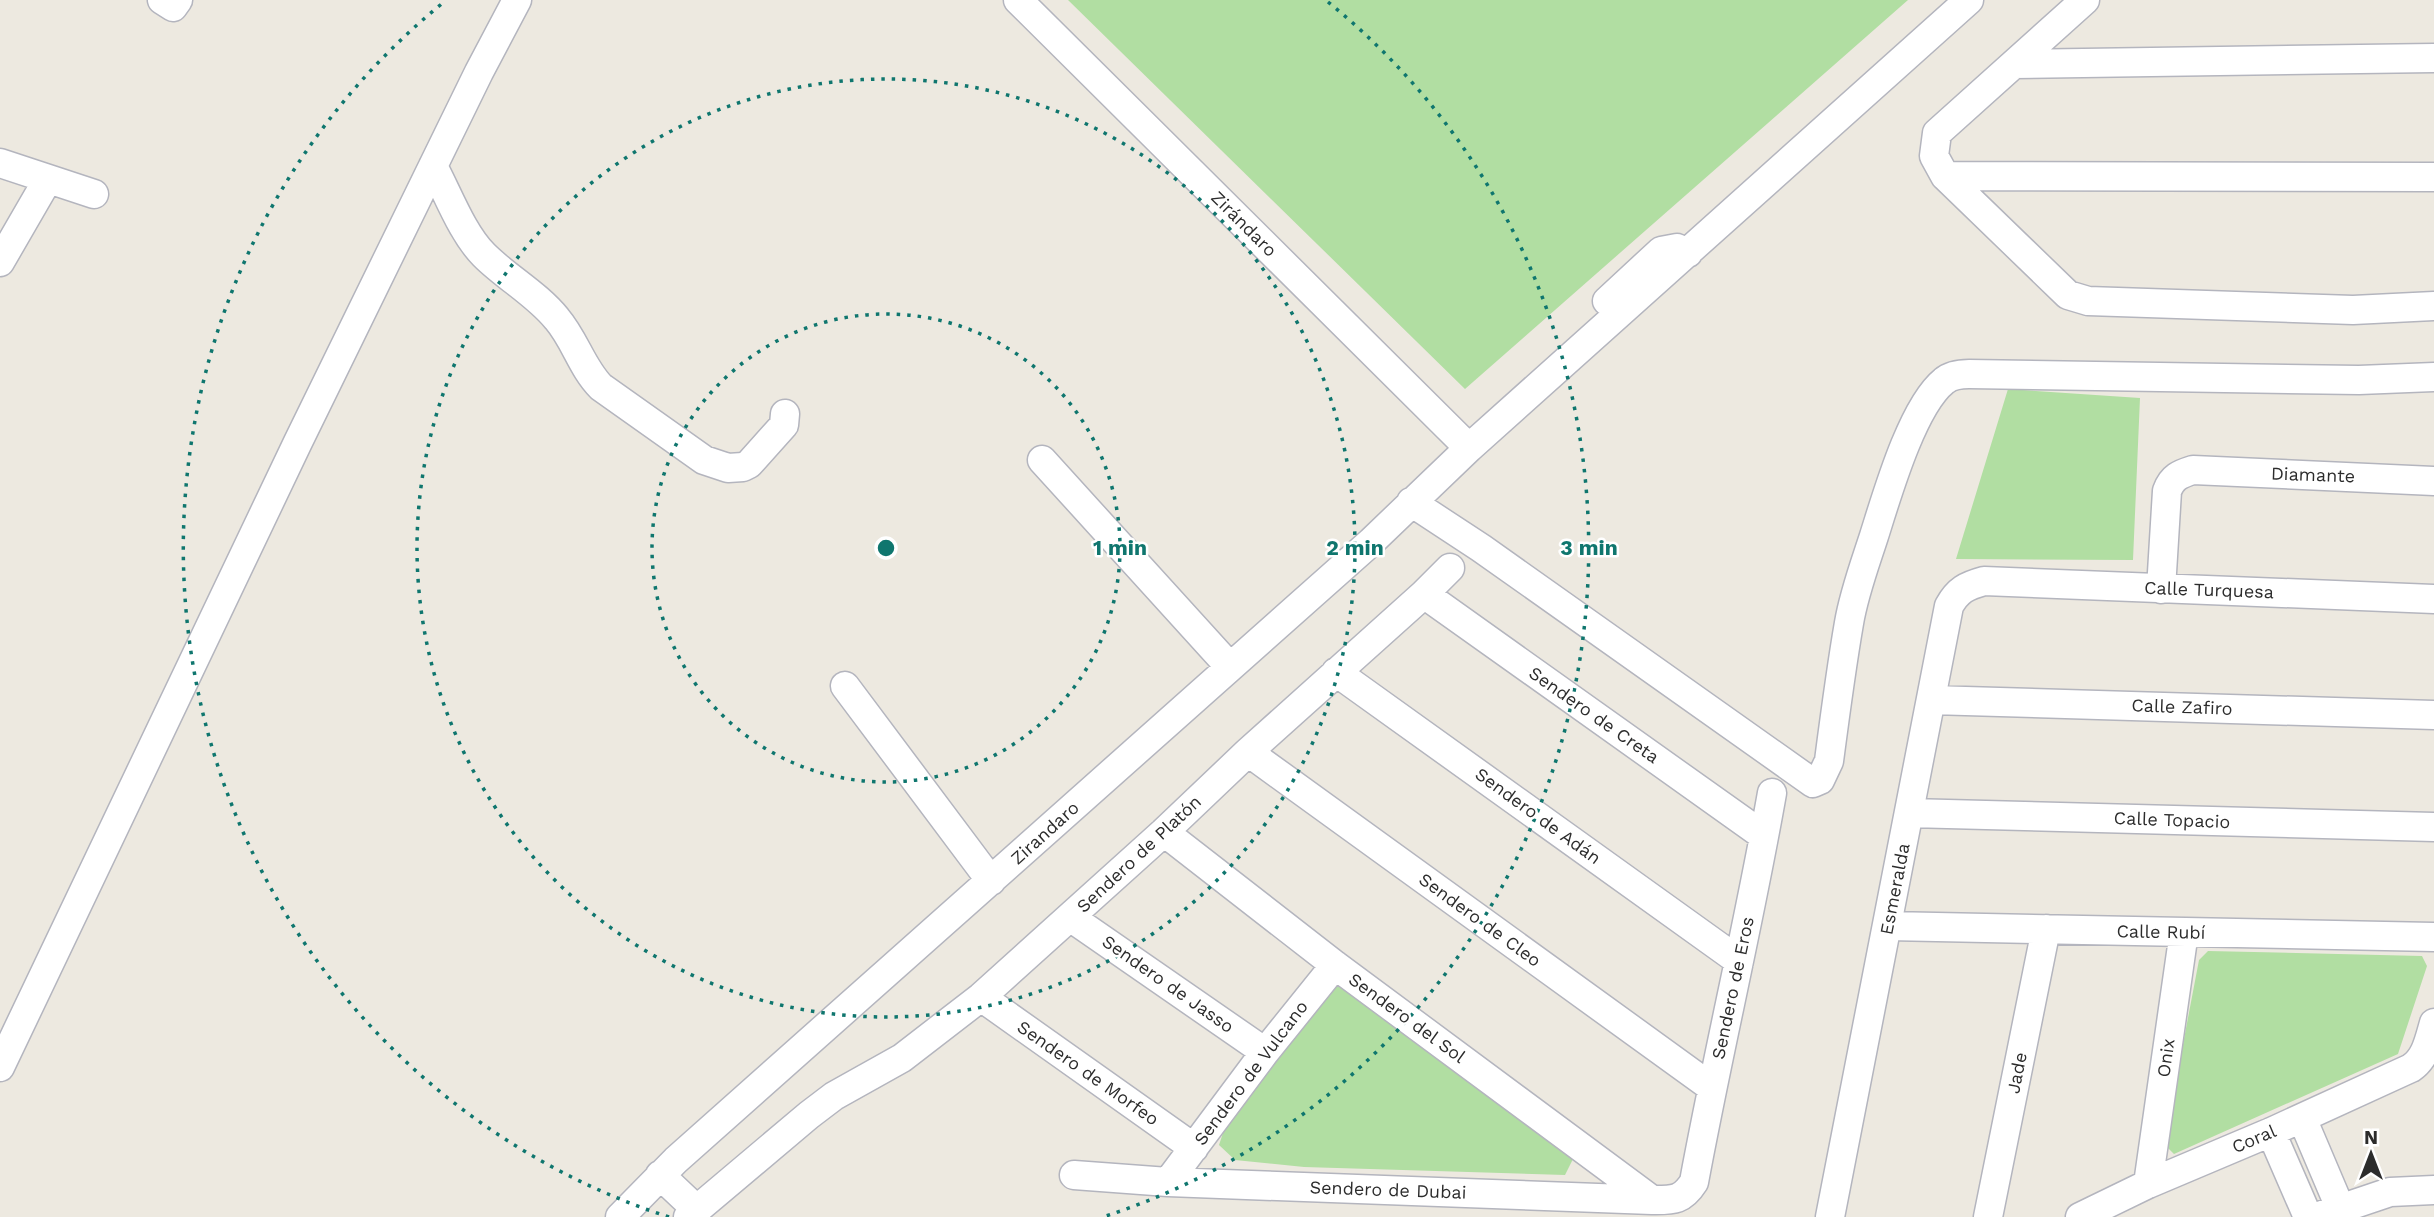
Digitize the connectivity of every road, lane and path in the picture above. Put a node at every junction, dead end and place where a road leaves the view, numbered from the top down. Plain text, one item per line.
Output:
1 (162, 0) edge
2 (178, 0) edge
3 (517, 0) edge
4 (1018, 0) edge
5 (1969, 0) edge
6 (2085, 0) edge
7 (2434, 58) edge
8 (2014, 64) junction
9 (0, 163) edge
10 (433, 166) junction
11 (1945, 176) junction
12 (2434, 177) edge
13 (48, 178) junction
14 (94, 194) dead end
15 (0, 262) edge
16 (2434, 306) edge
17 (2434, 377) edge
18 (785, 414) dead end
19 (1464, 443) junction
20 (1042, 460) dead end
21 (2434, 481) edge
22 (1411, 502) junction
23 (1450, 568) dead end
24 (1984, 581) joint
25 (2161, 589) junction
26 (1424, 594) junction
27 (2434, 598) edge
28 (1230, 667) junction
29 (1336, 672) junction
30 (845, 686) dead end
31 (1931, 700) junction
32 (2434, 715) edge
33 (1248, 752) junction
34 (1772, 793) dead end
35 (1909, 813) junction
36 (2434, 827) edge
37 (1164, 832) junction
38 (1764, 836) junction
39 (991, 881) junction
40 (1070, 917) junction
41 (1888, 926) junction
42 (2046, 929) junction
43 (2183, 932) junction
44 (2434, 937) edge
45 (1739, 961) junction
46 (1335, 965) junction
47 (981, 997) junction
48 (2434, 1023) edge
49 (1265, 1052) junction
50 (0, 1067) edge
51 (1712, 1087) junction
52 (2302, 1118) junction
53 (2271, 1132) junction
54 (1194, 1148) junction
55 (660, 1175) junction
56 (1074, 1175) dead end
57 (1168, 1182) junction
58 (1694, 1182) joint
59 (2148, 1184) junction
60 (2434, 1190) edge
61 (1652, 1200) junction
62 (693, 1213) edge
63 (2334, 1214) edge
64 (620, 1217) edge
65 (1830, 1217) edge
66 (1988, 1217) edge
67 (2080, 1217) edge
68 (2308, 1217) edge

1 - 2 street
3 - 10 street
4 - 19 street, Zirándaro
5 - 19 street, Zirandaro
6 - 8 street
7 - 8 street
8 - 11 street
9 - 13 street
10 - 18 street
10 - 50 street
11 - 12 street
11 - 16 street
13 - 14 street
13 - 15 street
17 - 22 street
19 - 22 street, Zirandaro
20 - 28 street
21 - 25 street, Diamante
22 - 28 street, Zirandaro
23 - 26 street, Sendero de Platón
24 - 25 street, Calle Turquesa
24 - 31 street, Esmeralda
25 - 27 street, Calle Turquesa
26 - 29 street, Sendero de Platón
26 - 38 street, Sendero de Creta
28 - 39 street, Zirandaro
29 - 33 street, Sendero de Platón
29 - 45 street, Sendero de Adán
30 - 39 street
31 - 32 street, Calle Zafiro
31 - 35 street, Esmeralda
33 - 37 street, Sendero de Platón
33 - 51 street, Sendero de Cleo
34 - 38 street, Sendero de Eros
35 - 36 street, Calle Topacio
35 - 41 street, Esmeralda
37 - 40 street, Sendero de Platón
37 - 46 street, Sendero del Sol
38 - 45 street, Sendero de Eros
39 - 55 street, Zirandaro
40 - 47 street, Sendero de Platón
40 - 49 street, Sendero de Jasso
41 - 42 street, Calle Rubí
41 - 65 street, Esmeralda
42 - 43 street, Calle Rubí
42 - 66 street, Jade
43 - 44 street, Calle Rubí
43 - 59 street, Onix
45 - 51 street, Sendero de Eros
46 - 49 street, Sendero de Vulcano
46 - 61 street, Sendero del Sol
47 - 54 street, Sendero de Morfeo
47 - 62 street, Sendero de Platón
48 - 52 street, Coral
49 - 54 street, Sendero de Vulcano
51 - 58 street, Sendero de Eros
52 - 53 street, Coral
52 - 63 street
53 - 59 street, Coral
53 - 68 street
54 - 57 street, Sendero de Vulcano
55 - 62 street
55 - 64 street, Zirandaro
56 - 57 street, Sendero de Dubai
57 - 61 street, Sendero de Dubai
58 - 61 street, Sendero de Dubai
59 - 67 street, Coral
60 - 63 street

